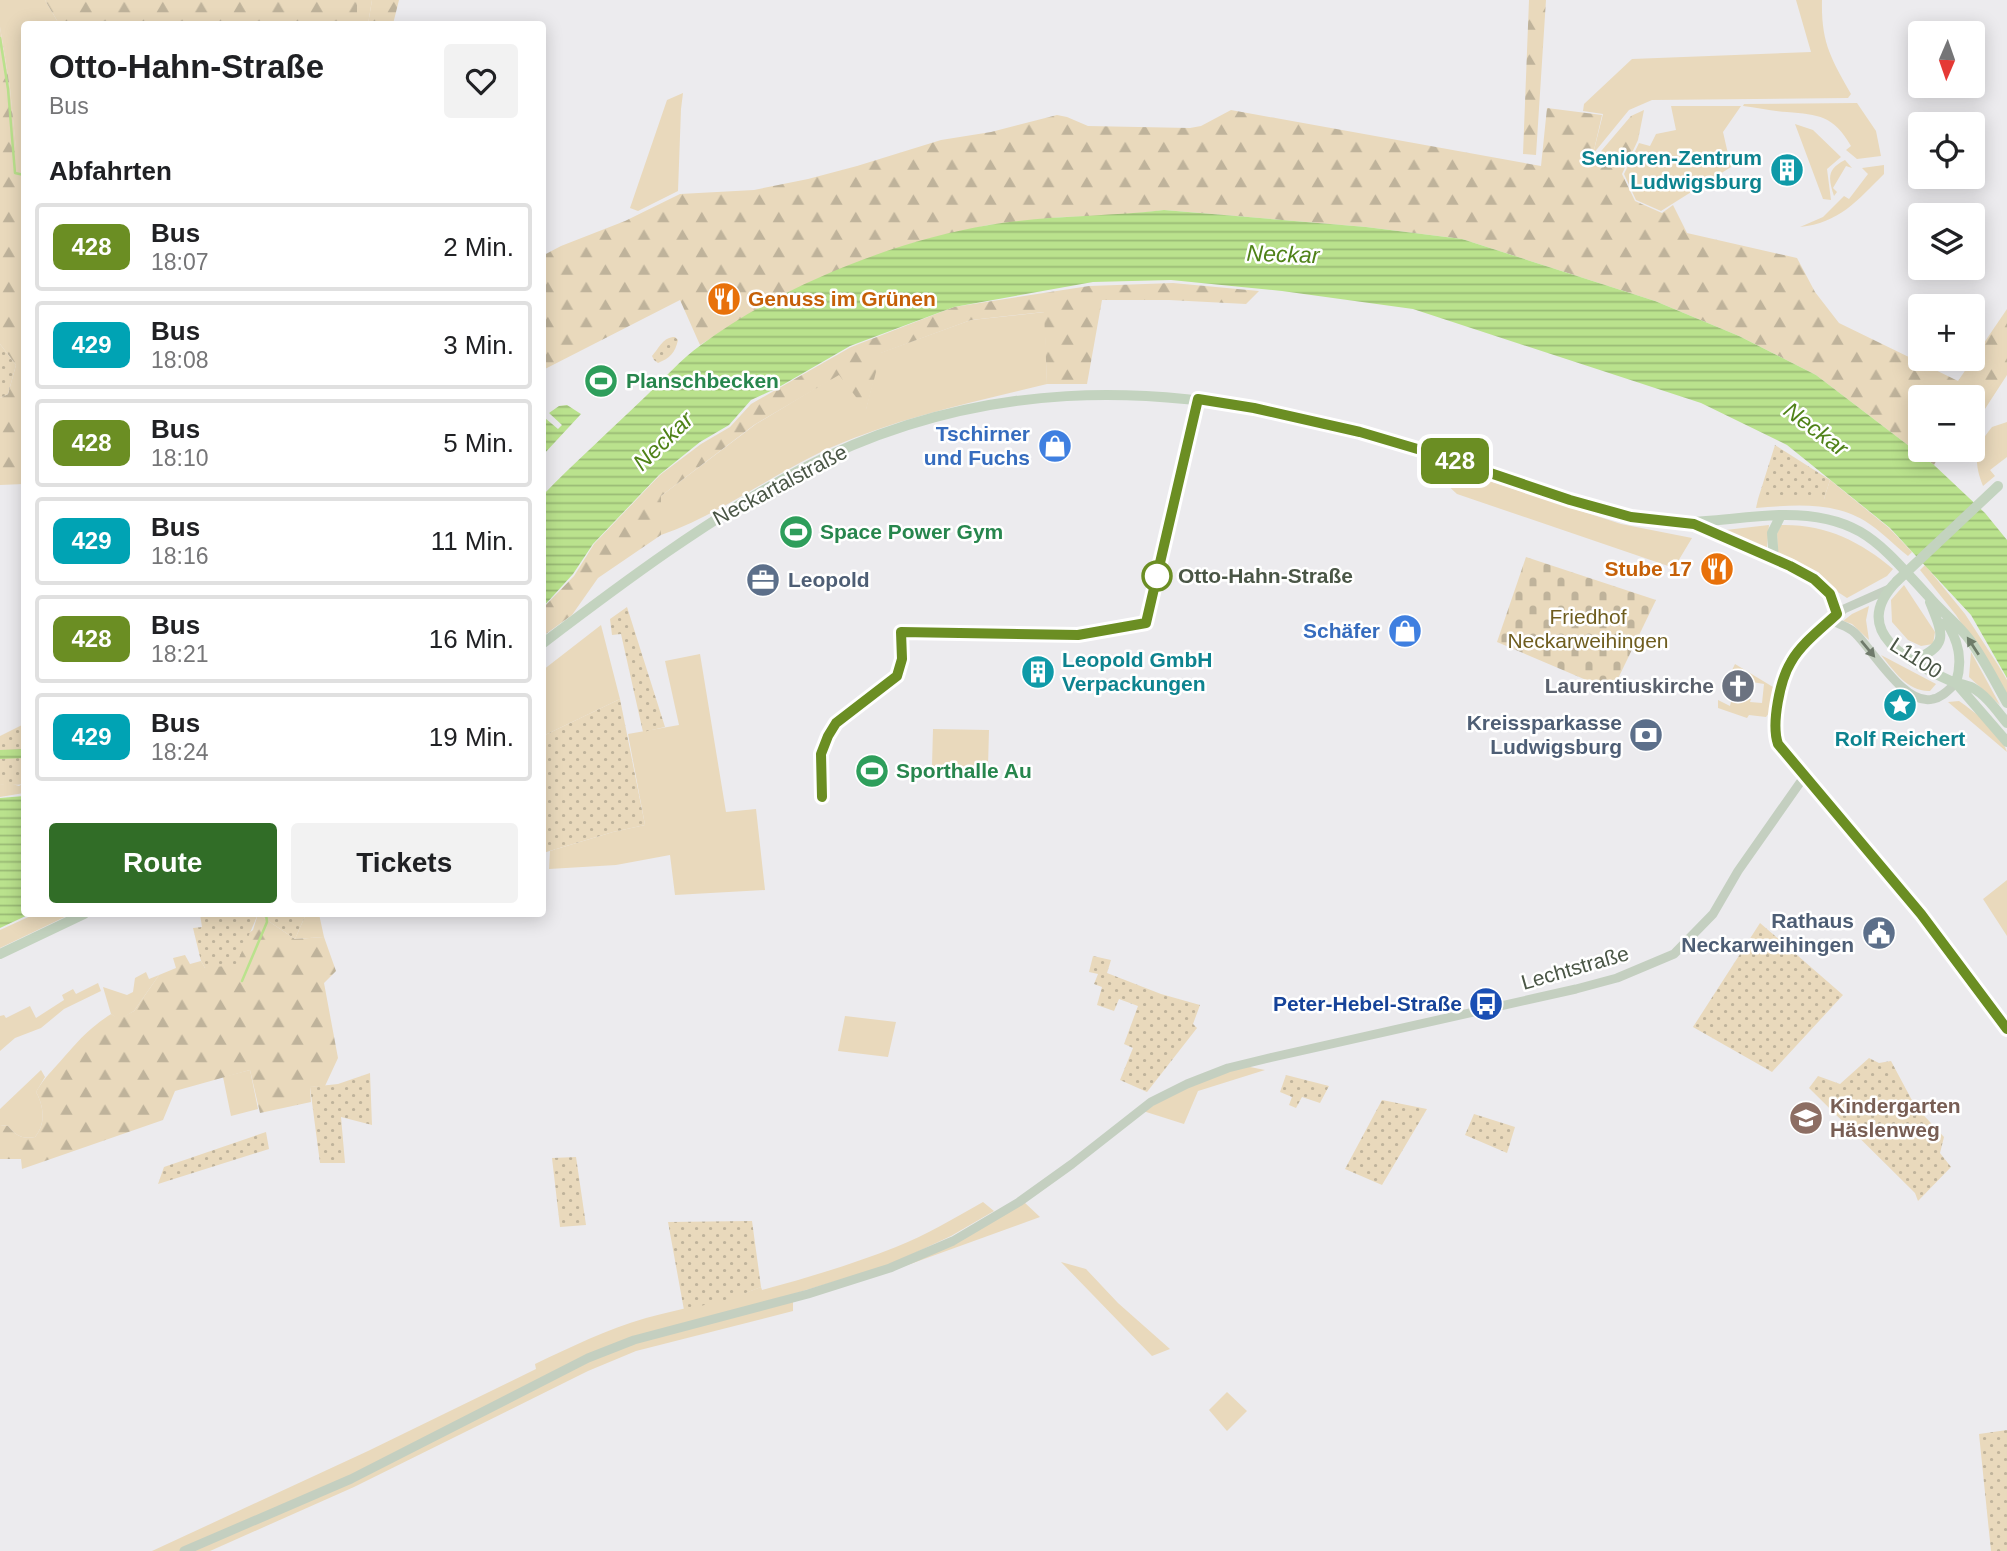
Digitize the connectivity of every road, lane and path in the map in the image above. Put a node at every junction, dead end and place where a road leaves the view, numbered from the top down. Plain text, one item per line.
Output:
1 (2002, 482) edge
2 (1781, 515) junction
3 (1694, 524) junction
4 (1774, 560) junction
5 (1889, 589) junction
6 (1928, 596) junction
7 (1834, 617) junction
8 (546, 641) edge
9 (1912, 661) junction
10 (1956, 683) junction
11 (2007, 703) edge
12 (2007, 723) edge
13 (2007, 742) edge
14 (78, 917) edge
15 (0, 954) edge
16 (184, 1551) edge

1 - 5 main road, bridge
2 - 3 main road
2 - 4 main road
2 - 6 main road
3 - 4 main road
3 - 8 main road, Neckartalstraße
4 - 7 main road
5 - 7 street
5 - 9 main road, L1100
6 - 9 main road
6 - 10 main road
11 -> 6 main road
7 -> 10 street
7 - 16 street, Lechtstraße
9 - 10 main road, L1100
10 - 12 main road, L1100
10 - 13 main road
14 - 15 main road

